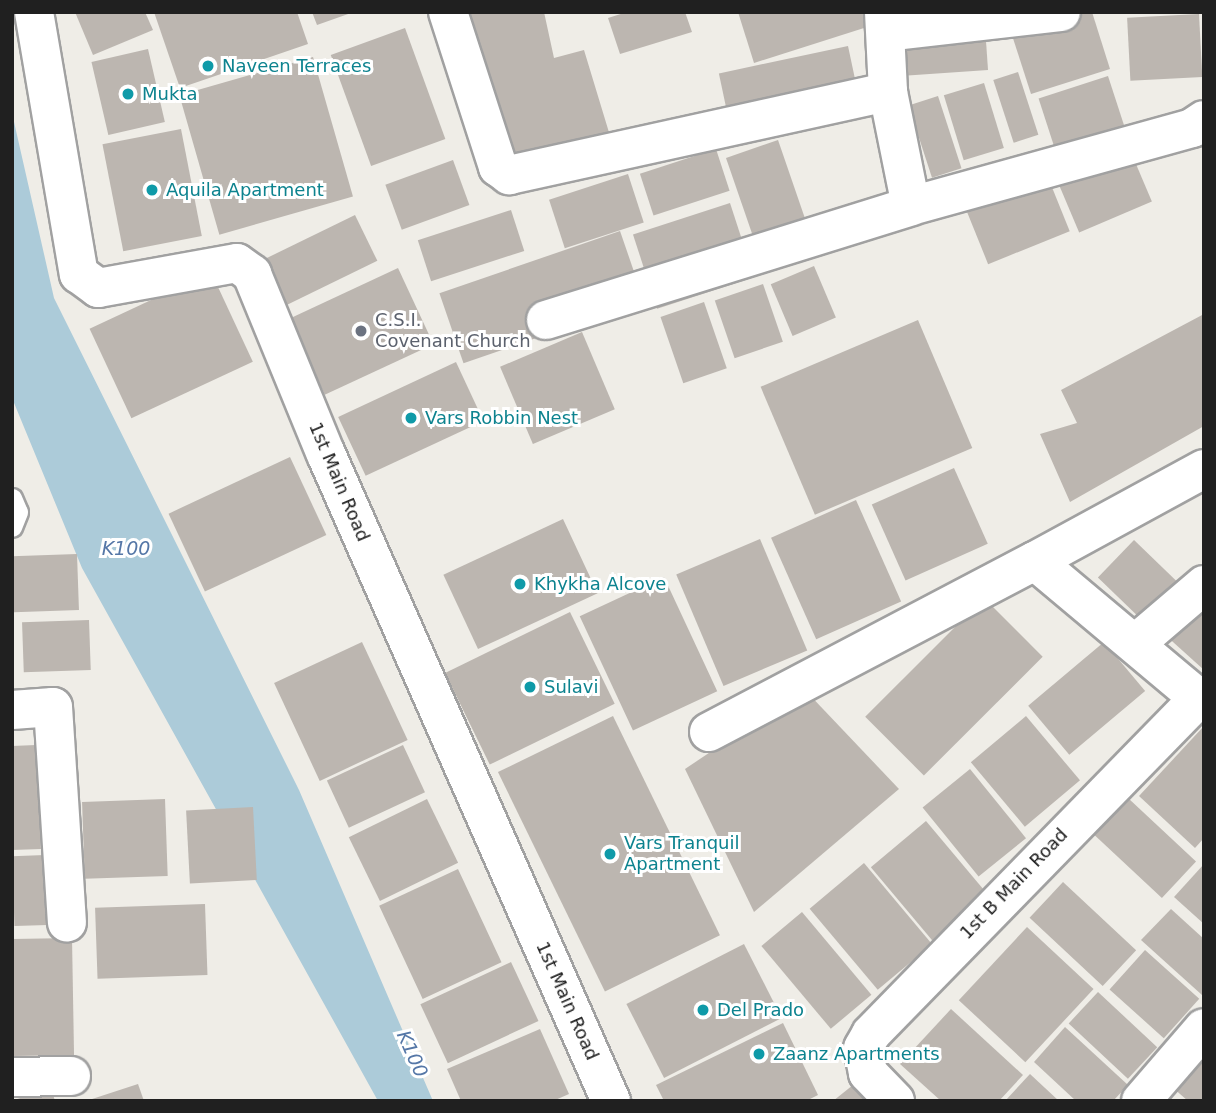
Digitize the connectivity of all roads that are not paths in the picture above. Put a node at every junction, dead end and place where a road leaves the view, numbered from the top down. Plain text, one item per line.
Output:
1 (34, 12) edge
2 (448, 12) edge
3 (1061, 12) edge
4 (885, 22) edge
5 (888, 92) junction
6 (1204, 120) edge
7 (911, 206) junction
8 (546, 320) dead end
9 (1204, 469) edge
10 (12, 498) edge
11 (12, 527) edge
12 (1035, 561) junction
13 (1204, 585) edge
14 (1135, 644) junction
15 (1201, 701) edge
16 (12, 710) edge
17 (709, 732) dead end
18 (67, 923) dead end
19 (1204, 1028) edge
20 (71, 1076) dead end
21 (12, 1077) edge
22 (886, 1092) edge
23 (611, 1101) edge
24 (1141, 1101) edge

1 - 23 street, 1st Main Road
2 - 5 street
3 - 4 street
4 - 5 street
5 - 7 street
6 - 7 street
7 - 8 street
9 - 12 street
10 - 11 lane
12 - 14 street
12 - 17 street
13 - 14 street
14 - 15 street
15 - 22 street, 1st B Main Road
16 - 18 street
19 - 24 street
20 - 21 street

